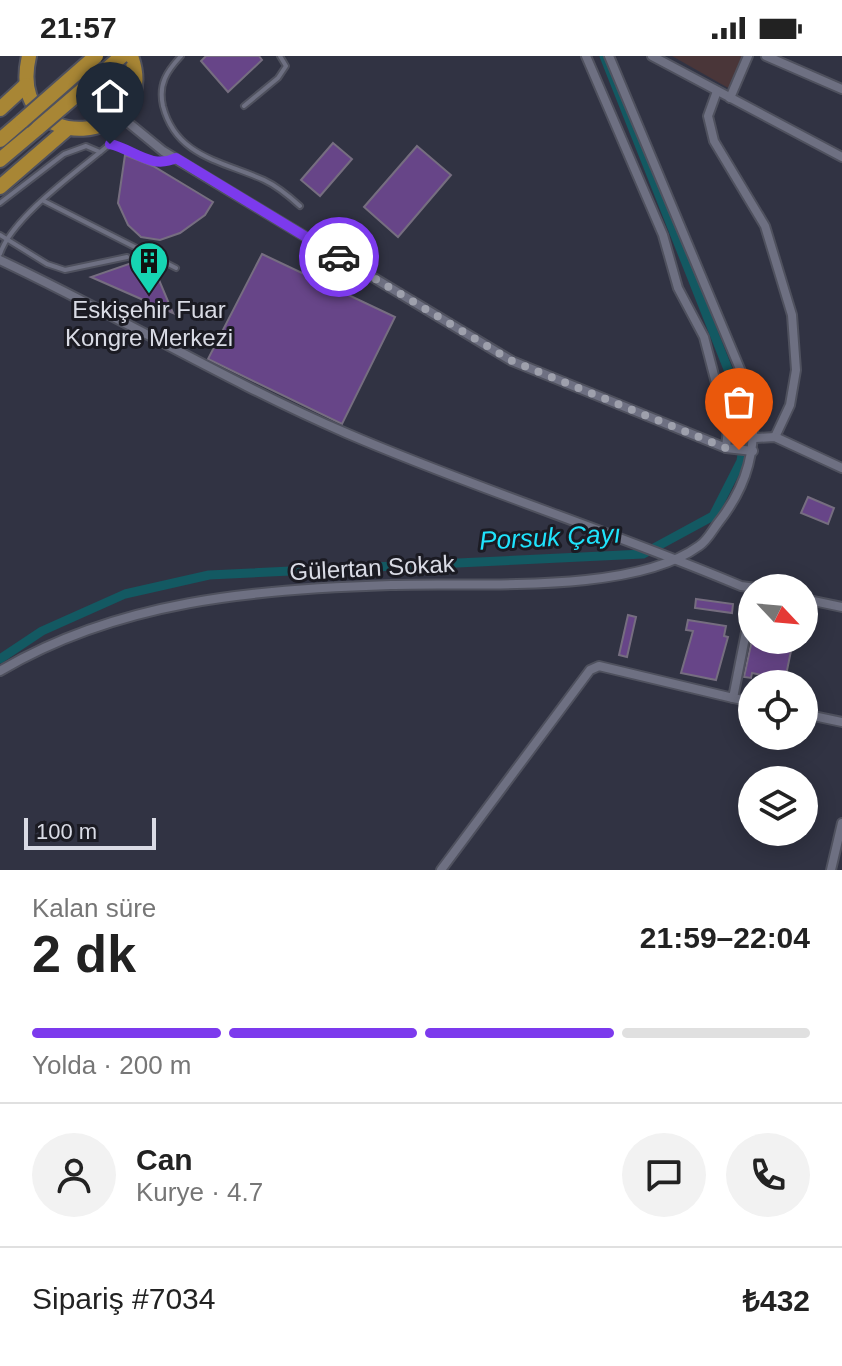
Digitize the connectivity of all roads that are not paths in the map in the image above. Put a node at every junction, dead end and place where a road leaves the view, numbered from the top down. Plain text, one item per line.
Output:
1 (29, 56) edge
2 (96, 56) edge
3 (122, 56) edge
4 (181, 56) edge
5 (280, 56) edge
6 (586, 56) edge
7 (609, 56) edge
8 (652, 56) edge
9 (748, 56) edge
10 (766, 56) edge
11 (137, 59) edge
12 (26, 85) junction
13 (842, 89) edge
14 (717, 91) junction
15 (730, 98) junction
16 (244, 106) dead end
17 (0, 109) edge
18 (119, 115) junction
19 (67, 129) junction
20 (0, 140) edge
21 (100, 152) junction
22 (842, 157) edge
23 (176, 158) junction
24 (0, 160) edge
25 (0, 187) edge
26 (44, 201) junction
27 (0, 203) edge
28 (300, 206) dead end
29 (2, 237) edge
30 (0, 254) edge
31 (127, 257) dead end
32 (0, 260) edge
33 (176, 268) dead end
34 (775, 437) junction
35 (755, 438) junction
36 (726, 448) junction
37 (752, 451) junction
38 (842, 468) edge
39 (677, 559) junction
40 (738, 585) edge
41 (818, 602) edge
42 (842, 607) edge
43 (742, 654) edge
44 (0, 671) edge
45 (733, 698) junction
46 (738, 699) edge
47 (818, 717) edge
48 (842, 722) edge
49 (842, 823) edge
50 (441, 870) edge
51 (831, 870) edge

1 - 12 highway
2 - 20 highway, bridge
3 - 24 highway, bridge
4 - 28 lane
5 - 16 lane
6 - 36 street
7 - 35 street, Gülertan Sokak
8 - 14 street
9 - 15 street
10 - 13 street
11 - 18 highway
12 - 17 highway
12 - 19 highway
14 - 15 street
14 - 34 street
15 - 22 street
18 - 19 highway
18 - 23 street
19 - 25 highway
21 - 23 lane
21 - 26 lane
21 - 27 lane
23 - 36 street
26 - 29 lane
26 - 33 lane
29 - 30 lane
29 - 31 lane
32 - 39 street
34 - 35 street
34 - 38 street
35 - 37 street, Gülertan Sokak
36 - 37 street
37 - 39 street, Gülertan Sokak
39 - 40 street
39 - 44 street, Gülertan Sokak
41 - 42 street
43 - 45 street
45 - 46 street
45 - 50 street
47 - 48 street
49 - 51 street

